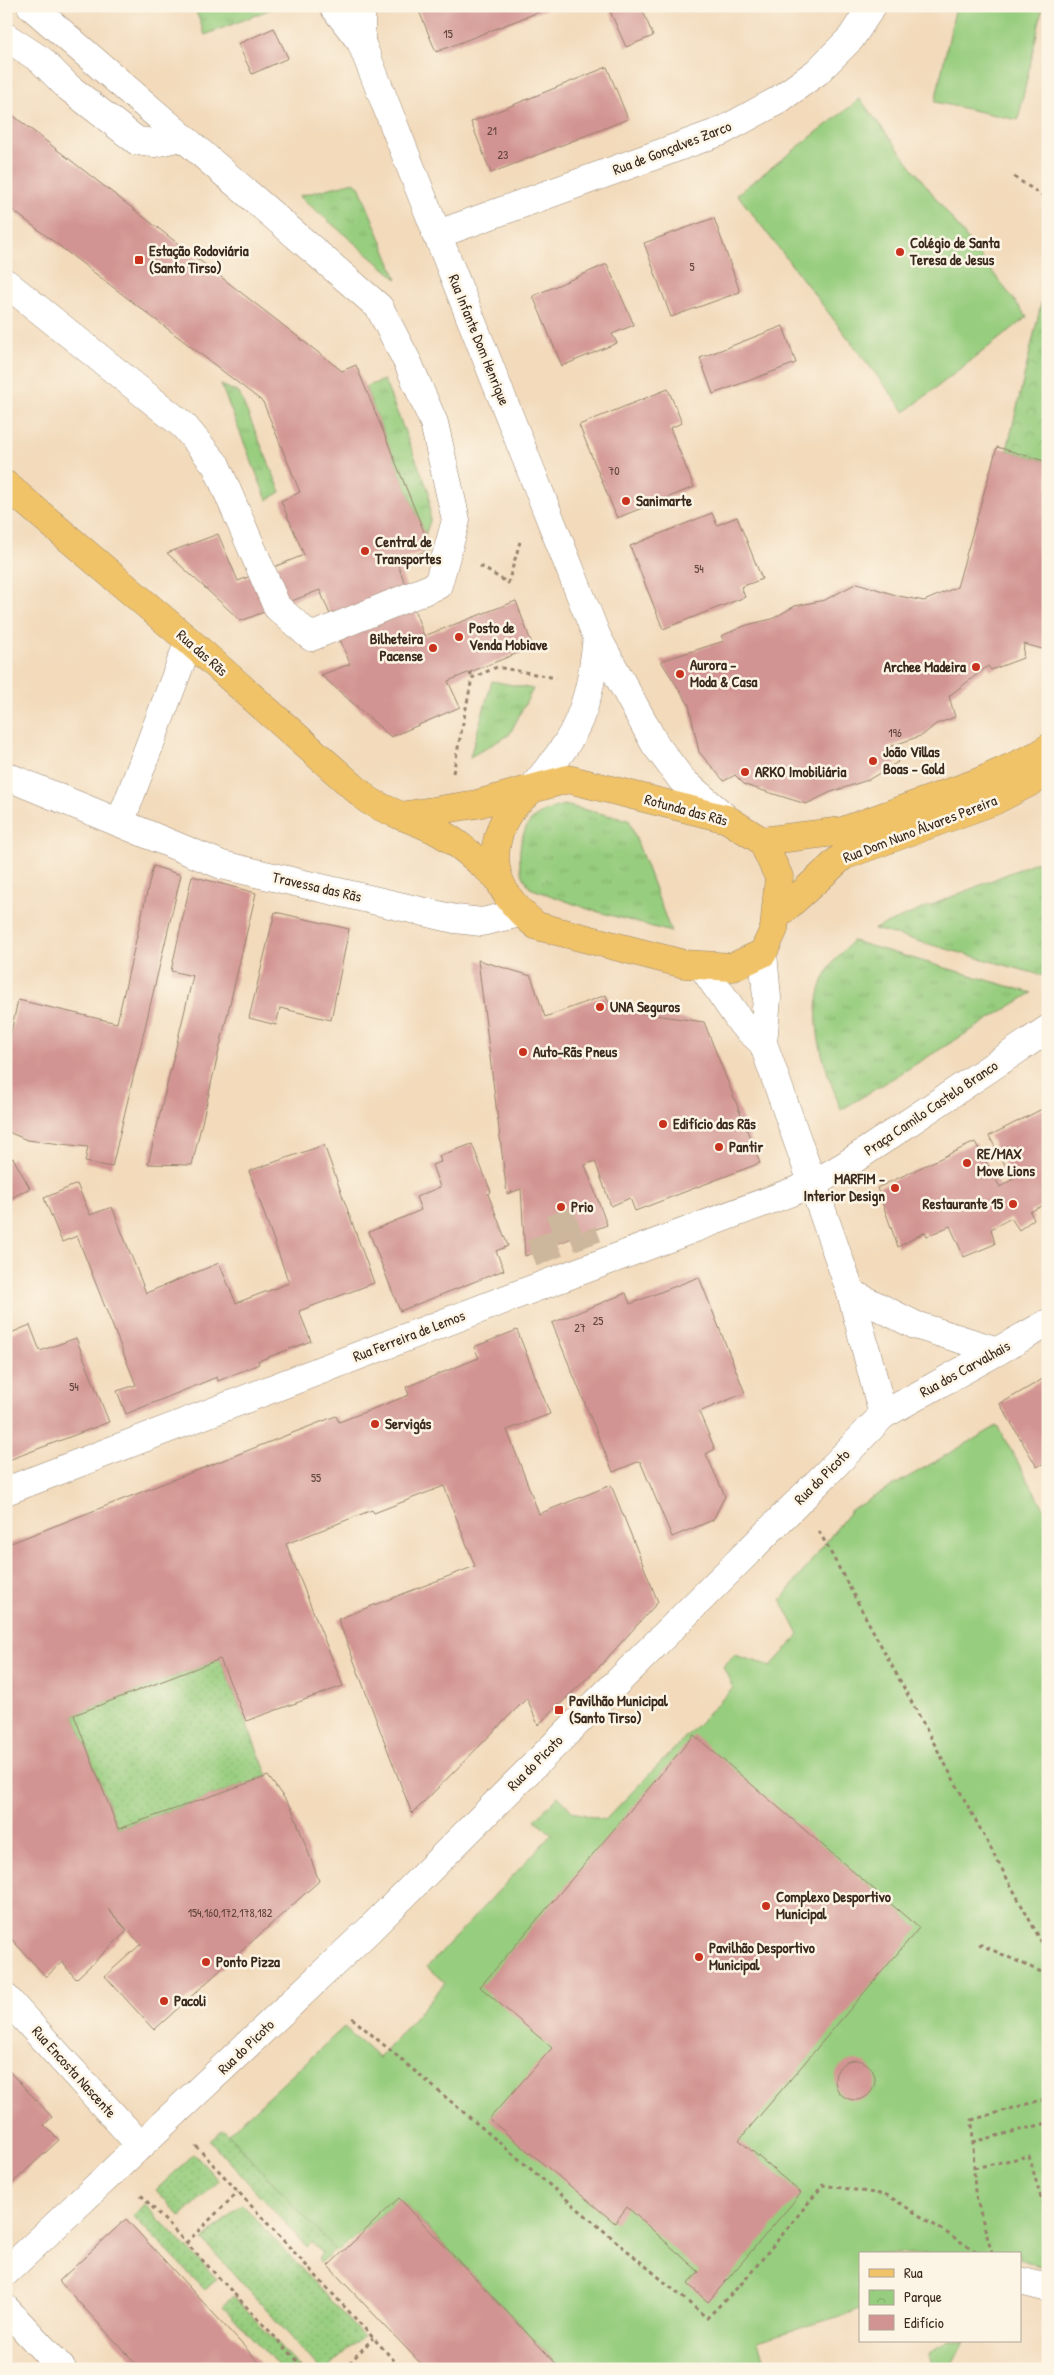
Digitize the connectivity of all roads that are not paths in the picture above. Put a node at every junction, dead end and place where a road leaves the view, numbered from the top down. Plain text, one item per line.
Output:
1 (333, 6) edge
2 (361, 6) edge
3 (872, 6) edge
4 (37, 9) edge
5 (6, 37) edge
6 (361, 42) junction
7 (180, 137) junction
8 (436, 235) junction
9 (6, 283) edge
10 (6, 486) edge
11 (597, 637) junction
12 (189, 641) junction
13 (1048, 748) edge
14 (1048, 774) edge
15 (6, 776) edge
16 (532, 788) junction
17 (401, 816) junction
18 (727, 818) junction
19 (120, 823) junction
20 (762, 841) junction
21 (497, 877) junction
22 (520, 913) junction
23 (777, 916) junction
24 (763, 953) junction
25 (702, 966) junction
26 (1048, 1029) edge
27 (763, 1043) junction
28 (813, 1184) junction
29 (851, 1294) junction
30 (1048, 1323) edge
31 (998, 1351) junction
32 (883, 1415) junction
33 (6, 1491) edge
34 (6, 1998) edge
35 (141, 2146) junction
36 (6, 2272) edge
37 (1022, 2282) edge
38 (1048, 2288) edge
39 (6, 2309) edge
40 (62, 2369) edge

1 - 6 street
2 - 6 street
3 - 8 street, Rua de Gonçalves Zarco
4 - 7 street
5 - 7 street
6 - 8 street, Rua Infante Dom Henrique
7 - 9 street
8 - 11 street, Rua Infante Dom Henrique
10 - 12 main road, Rua das Rãs
11 - 16 street
11 - 18 street, Rua Infante Dom Henrique
12 - 17 main road, Rua das Rãs
12 - 19 street
13 - 20 main road, Rua Dom Nuno Álvares Pereira
14 - 23 main road, Rua Dom Nuno Álvares Pereira
15 - 19 street, Travessa das Rãs
16 - 17 main road
16 - 18 main road, Rotunda das Rãs
16 - 21 main road
17 - 21 main road, Rua das Rãs
18 - 20 main road, Rotunda das Rãs
19 - 22 street, Travessa das Rãs
20 - 23 main road
21 - 22 main road
22 - 25 main road
23 - 24 main road
24 - 25 main road
24 - 27 street
25 - 27 street
26 - 28 street, Praça Camilo Castelo Branco
27 - 28 street
28 - 29 street
28 - 33 street, Rua Ferreira de Lemos
29 - 31 street
29 - 32 street
30 - 31 street, Rua dos Carvalhais
31 - 32 street, Rua dos Carvalhais
32 - 35 street, Rua do Picoto
34 - 35 street, Rua Encosta Nascente
35 - 36 street, Rua do Picoto
37 - 38 street
39 - 40 street

